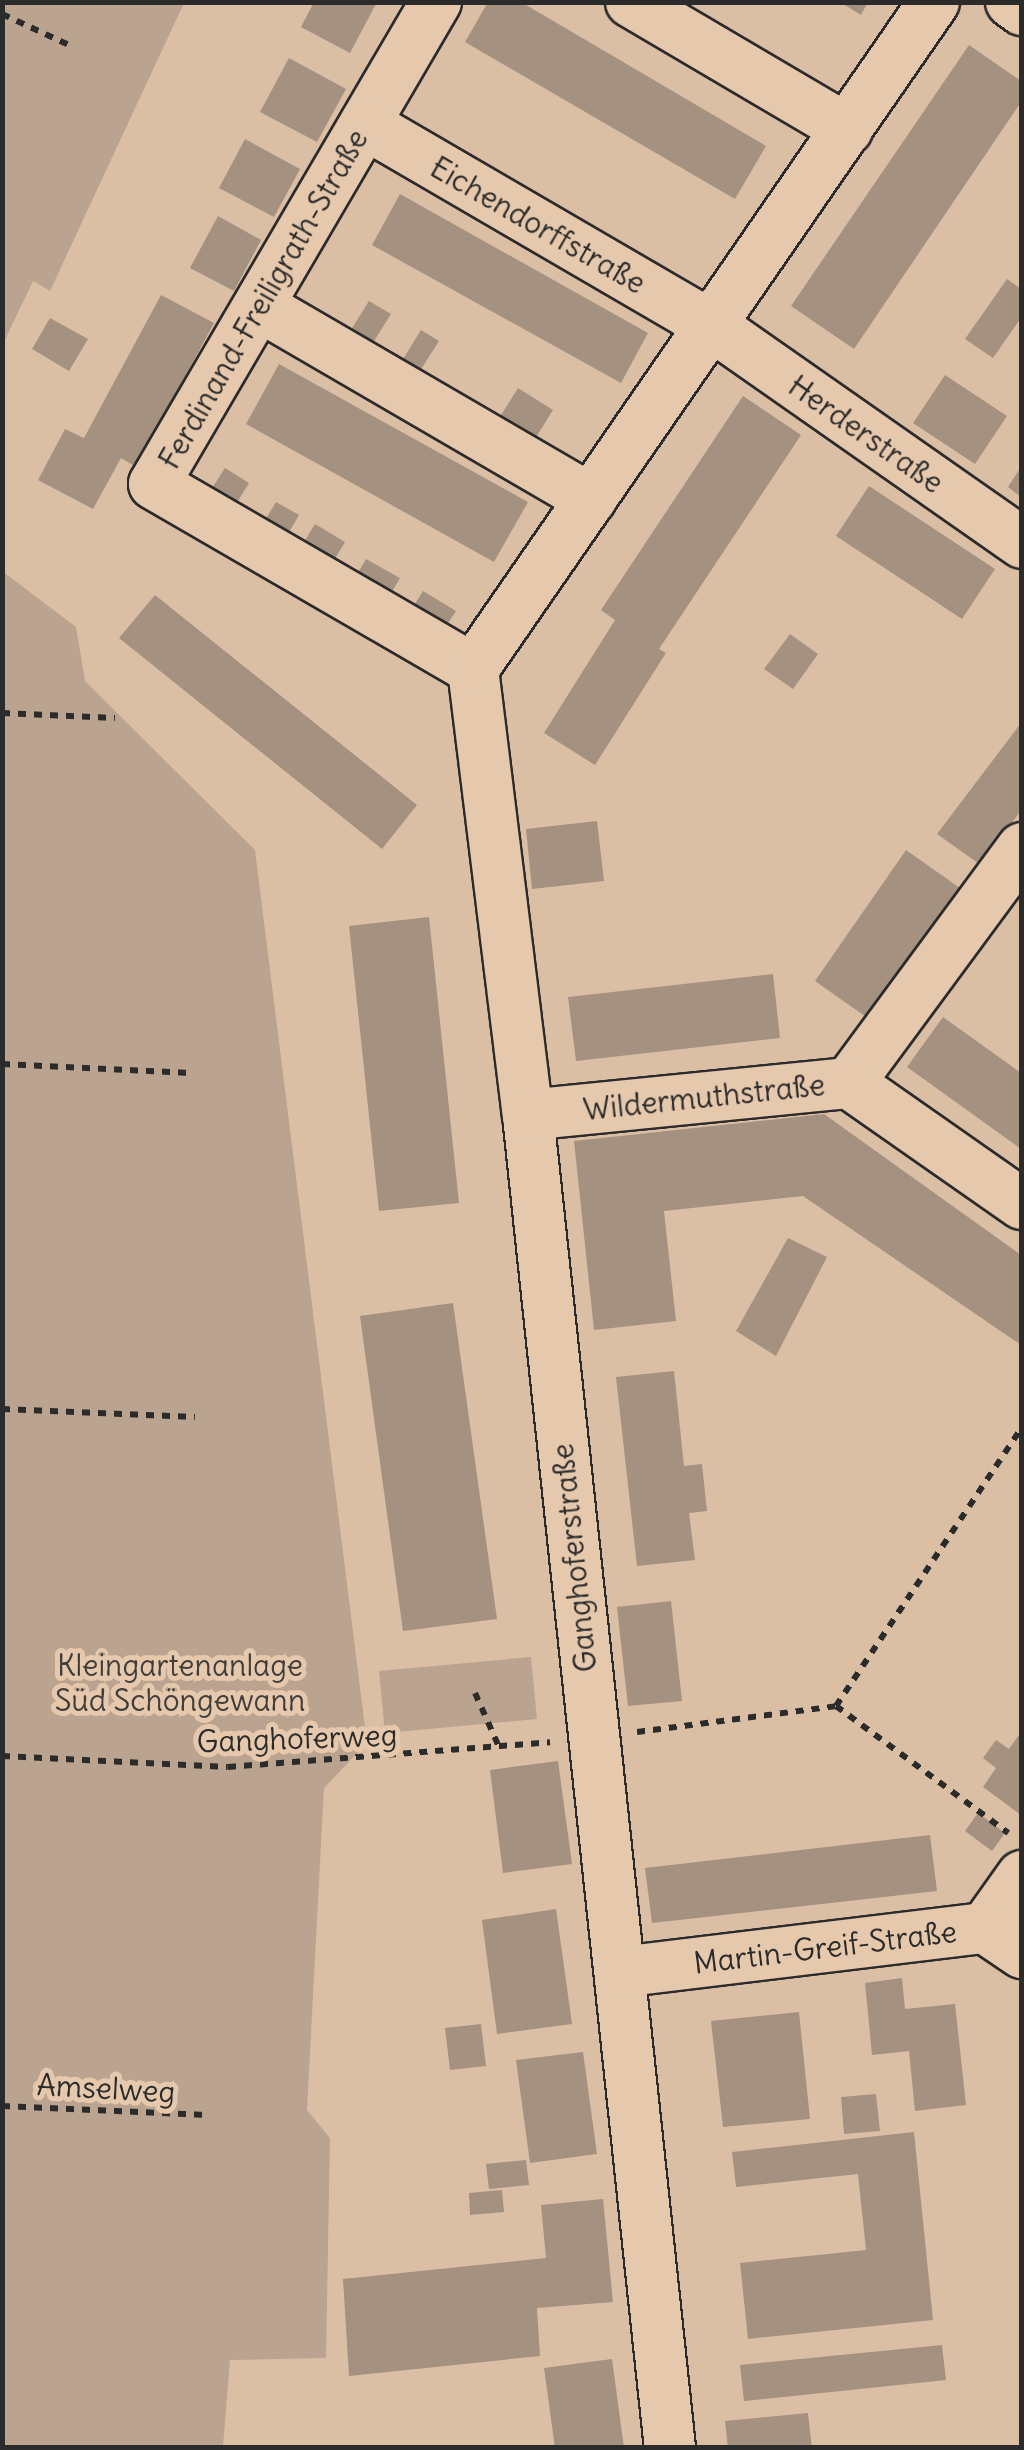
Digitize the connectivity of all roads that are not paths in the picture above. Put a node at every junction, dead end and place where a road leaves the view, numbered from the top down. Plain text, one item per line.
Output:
1 (436, 2) edge
2 (630, 2) edge
3 (934, 2) edge
4 (1011, 2) edge
5 (1022, 10) edge
6 (365, 124) junction
7 (847, 128) junction
8 (259, 306) junction
9 (711, 325) junction
10 (591, 499) junction
11 (1022, 543) edge
12 (473, 670) junction
13 (1022, 848) edge
14 (849, 1082) junction
15 (528, 1115) junction
16 (1022, 1204) edge
17 (1022, 1876) edge
18 (1003, 1941) edge
19 (620, 1972) junction
20 (670, 2448) edge

1 - 6 street, Ferdinand-Freiligrath-Straße
2 - 7 street
3 - 7 street
4 - 5 street
6 - 8 street, Ferdinand-Freiligrath-Straße
6 - 9 street, Eichendorffstraße
7 - 9 street
8 - 10 street
8 - 12 street, Ferdinand-Freiligrath-Straße
9 - 10 street
9 - 11 street, Herderstraße
10 - 12 street
12 - 15 street, Ganghoferstraße
13 - 14 street
14 - 15 street, Wildermuthstraße
14 - 16 street, Wildermuthstraße
15 - 19 street, Ganghoferstraße
17 - 18 street
18 - 19 street, Martin-Greif-Straße
19 - 20 street, Ganghoferstraße

